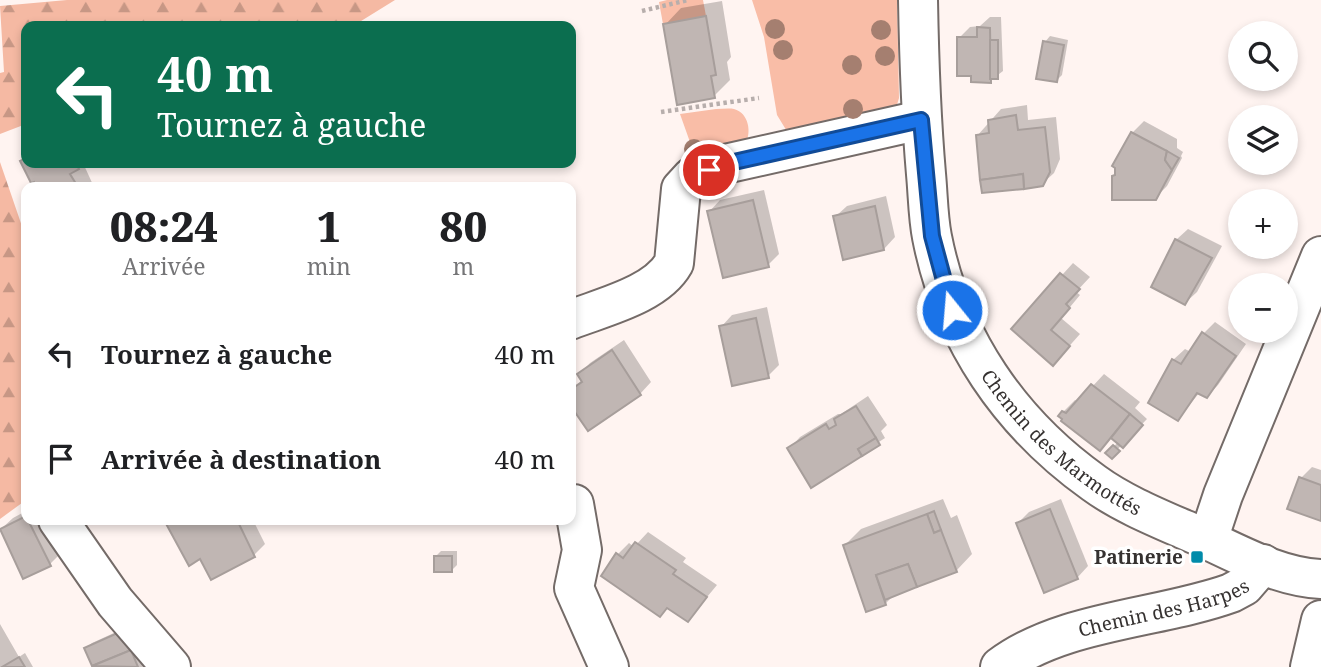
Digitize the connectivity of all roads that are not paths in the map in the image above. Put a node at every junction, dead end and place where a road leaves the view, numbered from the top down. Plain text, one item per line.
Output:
1 (918, 0) edge
2 (921, 120) junction
3 (1321, 256) edge
4 (576, 318) edge
5 (576, 515) edge
6 (61, 525) edge
7 (1208, 540) junction
8 (1263, 564) junction
9 (1321, 579) edge
10 (1321, 620) edge
11 (172, 667) edge
12 (609, 667) edge
13 (1000, 667) edge
14 (1310, 667) edge

1 - 2 street, Chemin des Marmottés
2 - 4 street
2 - 7 street, Chemin des Marmottés
3 - 7 street
5 - 12 street
6 - 11 street
7 - 8 street, Chemin des Marmottés
8 - 9 street, Chemin des Harpes
8 - 13 street, Chemin des Harpes
10 - 14 street

